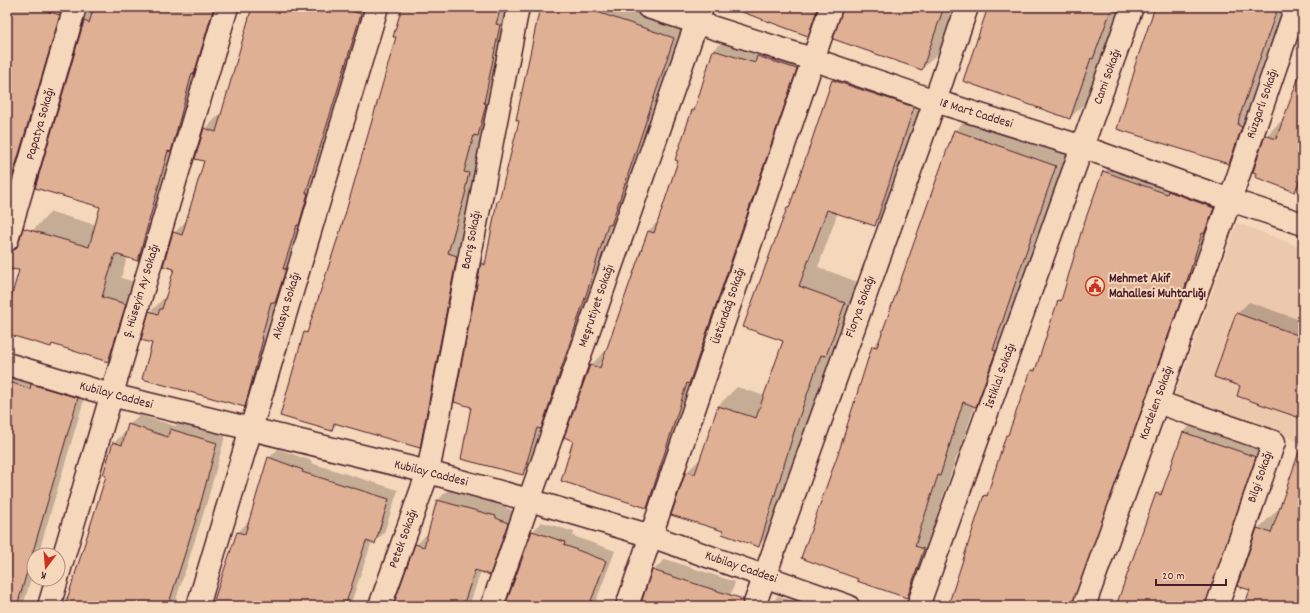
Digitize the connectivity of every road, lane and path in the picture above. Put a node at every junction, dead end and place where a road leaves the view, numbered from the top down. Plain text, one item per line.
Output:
1 (75, 7) edge
2 (227, 7) edge
3 (377, 7) edge
4 (518, 7) edge
5 (648, 7) edge
6 (831, 7) edge
7 (967, 7) edge
8 (1132, 7) edge
9 (1296, 7) edge
10 (700, 14) edge
11 (812, 59) junction
12 (935, 101) junction
13 (1083, 147) junction
14 (1230, 200) junction
15 (1303, 224) edge
16 (7, 240) edge
17 (7, 364) edge
18 (111, 395) junction
19 (1157, 402) junction
20 (250, 430) junction
21 (428, 472) junction
22 (529, 500) junction
23 (651, 536) junction
24 (66, 548) edge
25 (764, 576) junction
26 (55, 587) edge
27 (49, 606) edge
28 (198, 606) edge
29 (380, 606) edge
30 (492, 606) edge
31 (627, 606) edge
32 (754, 606) edge
33 (848, 606) edge
34 (918, 606) edge
35 (1084, 606) edge
36 (1217, 606) edge

1 - 16 street, Papatya Sokağı
2 - 18 street, Ş. Hüseyin Ay Sokağı
3 - 20 street, Akasya Sokağı
4 - 21 street, Barış Sokağı
5 - 10 street, 18 Mart Caddesi
6 - 11 street, Üstündağ Sokağı
7 - 12 street, Florya Sokağı
8 - 13 street, Cami Sokağı
9 - 14 street, Rüzgarlı Sokağı
10 - 11 street, 18 Mart Caddesi
10 - 22 street, Meşrutiyet Sokağı
11 - 12 street, 18 Mart Caddesi
11 - 23 street, Üstündağ Sokağı
12 - 13 street, 18 Mart Caddesi
12 - 25 street, Florya Sokağı
13 - 14 street, 18 Mart Caddesi
13 - 34 street, İstiklal Sokağı
14 - 15 street, 18 Mart Caddesi
14 - 19 street, Kardelen Sokağı
17 - 18 street, Kubilay Caddesi
18 - 20 street, Kubilay Caddesi
18 - 24 street, Ş. Hüseyin Ay Sokağı
19 - 35 street, Kardelen Sokağı
19 - 36 street, Bilgi Sokağı
20 - 21 street, Kubilay Caddesi
20 - 28 street, Akasya Sokağı
21 - 22 street, Kubilay Caddesi
21 - 29 street, Petek Sokağı
22 - 23 street, Kubilay Caddesi
22 - 30 street, Meşrutiyet Sokağı
23 - 25 street, Kubilay Caddesi
23 - 31 street, Üstündağ Sokağı
25 - 32 street, Florya Sokağı
25 - 33 street, Kubilay Caddesi
26 - 27 street

